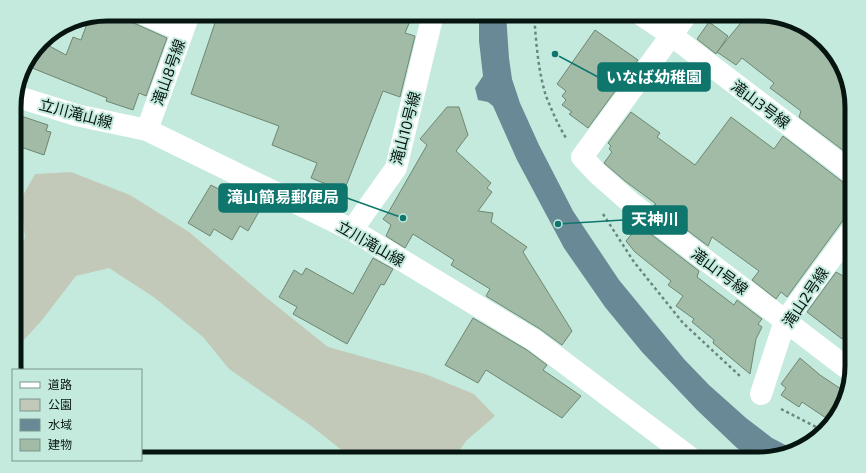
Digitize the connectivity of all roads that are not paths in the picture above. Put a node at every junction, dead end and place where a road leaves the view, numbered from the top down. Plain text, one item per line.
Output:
1 (431, 21) edge
2 (650, 21) edge
3 (682, 21) edge
4 (186, 23) edge
5 (671, 35) junction
6 (22, 98) edge
7 (147, 130) junction
8 (845, 168) edge
9 (352, 230) junction
10 (845, 240) edge
11 (785, 321) junction
12 (845, 367) edge
13 (761, 394) road end
14 (683, 452) edge

1 - 9 street, 滝山10号線
2 - 5 street, 滝山3号線
3 - 5 street
4 - 7 street, 滝山8号線
5 - 8 street, 滝山3号線
5 - 11 street, 滝山1号線
6 - 7 street, 立川滝山線
7 - 9 street, 立川滝山線
9 - 14 street, 立川滝山線
10 - 11 street, 滝山2号線
11 - 12 street, 滝山1号線
11 - 13 street, 滝山2号線

